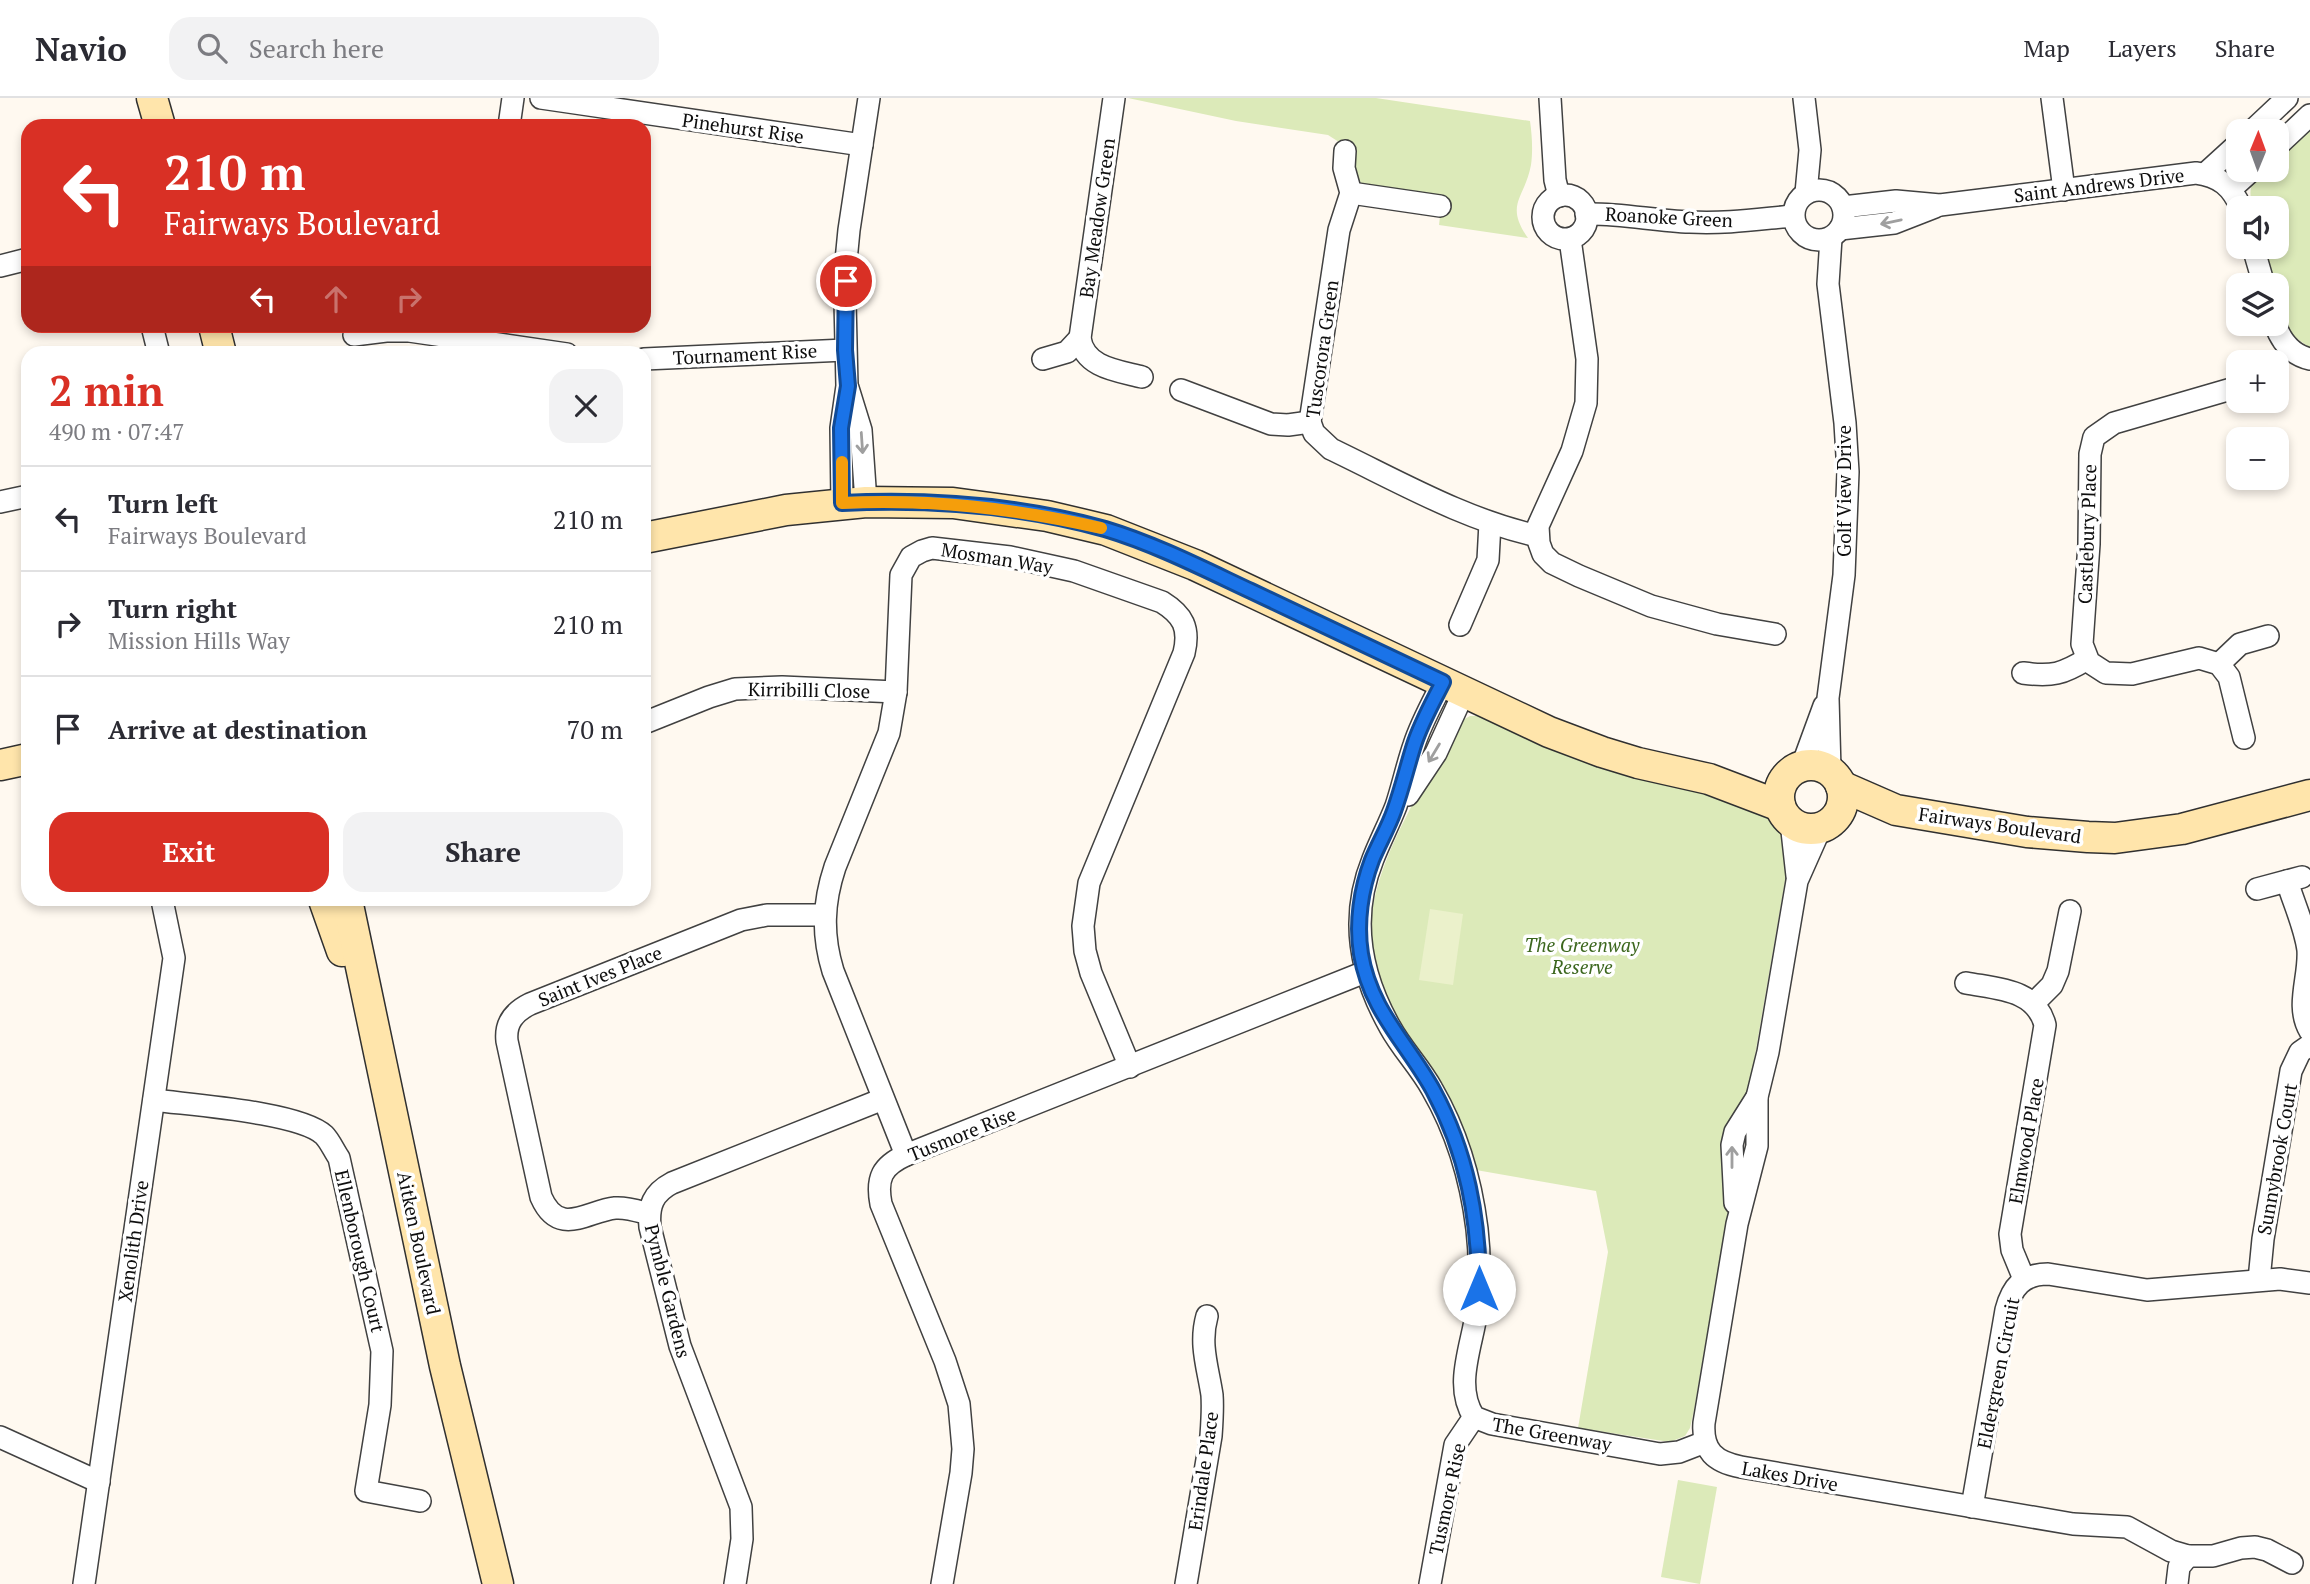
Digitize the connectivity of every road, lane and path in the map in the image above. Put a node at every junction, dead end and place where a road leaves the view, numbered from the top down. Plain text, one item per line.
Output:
1 (152, 98) edge
2 (513, 98) edge
3 (541, 98) edge
4 (869, 98) edge
5 (1114, 98) edge
6 (1550, 98) edge
7 (1804, 98) edge
8 (2052, 98) edge
9 (2287, 98) edge
10 (2310, 115) edge
11 (158, 119) edge
12 (510, 119) edge
13 (2265, 119) edge
14 (2289, 135) edge
15 (862, 145) junction
16 (1811, 150) junction
17 (1345, 151) dead end
18 (2226, 155) edge
19 (2205, 174) junction
20 (2239, 182) edge
21 (2231, 189) junction
22 (2064, 190) junction
23 (1351, 193) junction
24 (1806, 193) junction
25 (1559, 196) junction
26 (2235, 196) edge
27 (1835, 199) junction
28 (1940, 205) junction
29 (1440, 206) dead end
30 (1586, 214) junction
31 (1793, 216) junction
32 (1828, 235) junction
33 (1570, 239) junction
34 (21, 261) edge
35 (0, 266) edge
36 (377, 333) edge
37 (423, 333) edge
38 (353, 338) edge
39 (1080, 338) junction
40 (512, 346) edge
41 (845, 350) junction
42 (2289, 357) edge
43 (651, 359) edge
44 (1044, 359) dead end
45 (2310, 359) edge
46 (1142, 377) dead end
47 (1181, 390) dead end
48 (2226, 390) edge
49 (1310, 422) junction
50 (21, 498) edge
51 (0, 502) edge
52 (854, 503) junction
53 (1490, 523) junction
54 (711, 525) junction
55 (1538, 536) junction
56 (651, 537) edge
57 (651, 553) edge
58 (1460, 625) dead end
59 (1775, 634) dead end
60 (2268, 636) dead end
61 (2087, 659) junction
62 (2219, 664) junction
63 (2023, 673) dead end
64 (1454, 687) junction
65 (896, 692) junction
66 (651, 720) edge
67 (2244, 738) dead end
68 (21, 760) edge
69 (0, 765) edge
70 (1805, 788) junction
71 (2310, 795) edge
72 (1896, 810) junction
73 (1829, 821) junction
74 (1797, 881) junction
75 (2257, 889) dead end
76 (163, 906) edge
77 (326, 906) edge
78 (347, 906) edge
79 (2070, 911) dead end
80 (825, 915) junction
81 (1365, 972) junction
82 (1966, 983) dead end
83 (2034, 1003) junction
84 (374, 1021) junction
85 (2310, 1031) edge
86 (2310, 1045) edge
87 (1130, 1067) junction
88 (883, 1099) junction
89 (154, 1100) junction
90 (906, 1155) junction
91 (649, 1214) junction
92 (2024, 1279) junction
93 (2259, 1280) junction
94 (2310, 1283) edge
95 (1208, 1317) dead end
96 (1474, 1417) junction
97 (0, 1437) edge
98 (1704, 1442) junction
99 (99, 1482) junction
100 (419, 1501) dead end
101 (1972, 1507) junction
102 (2301, 1564) edge
103 (2185, 1572) edge
104 (84, 1584) edge
105 (498, 1584) edge
106 (735, 1584) edge
107 (942, 1584) edge
108 (1186, 1584) edge
109 (1430, 1584) edge

1 - 11 street
2 - 12 street
3 - 15 street, Pinehurst Rise
4 - 15 street
5 - 39 street, Bay Meadow Green
6 - 25 street
7 - 16 street
8 - 22 street
9 - 13 street
10 - 14 street
15 - 41 street
16 - 24 street
16 - 27 street
17 - 23 street, Tuscorora Green
18 - 19 street
19 - 21 street, Saint Andrews Drive
19 - 22 street, Saint Andrews Drive
20 - 21 street
21 - 26 street
22 - 28 street, Saint Andrews Drive
23 - 29 street
23 - 49 street, Tuscorora Green
24 - 27 street
24 - 31 street
25 - 30 street
25 - 33 street
27 - 28 street, Saint Andrews Drive
27 - 32 street
28 -> 32 street, Saint Andrews Drive
30 - 31 street, Roanoke Green
30 - 33 street
31 - 32 street
32 - 70 street, Golf View Drive
33 - 55 street
34 - 35 street
36 - 38 street
37 - 40 street
39 - 44 street
39 - 46 street
41 - 43 street, Tournament Rise
41 - 52 street
42 - 45 street
47 - 49 street
48 - 61 street, Castlebury Place
49 - 53 street, Tuscorora Green
50 - 51 street
52 - 54 street, Fairways Boulevard
52 - 64 street, Fairways Boulevard
53 - 55 street, Tuscorora Green
53 - 58 street
54 - 56 street, Fairways Boulevard
54 - 57 street, Fairways Boulevard
55 - 59 street
60 - 62 street
61 - 62 street
61 - 63 street
62 - 67 street
64 - 70 street, Fairways Boulevard
64 - 81 street, The Greenway
65 - 66 street, Kirribilli Close
65 - 80 street, Mosman Way
65 - 87 street, Mosman Way
68 - 69 street
70 - 72 street, Fairways Boulevard
70 - 73 street, Fairways Boulevard
70 - 73 street
70 - 74 street
71 - 72 street, Fairways Boulevard
72 - 73 street, Fairways Boulevard
73 - 74 street
74 - 98 street
75 - 85 street
76 - 89 street, Xenolith Drive
77 - 84 street
78 - 84 street, Aitken Boulevard
79 - 83 street
80 - 88 street, Mosman Way
80 - 91 street, Saint Ives Place
81 - 87 street, Tusmore Rise
81 - 96 street, The Greenway
82 - 83 street
83 - 92 street, Elmwood Place
84 - 105 street, Aitken Boulevard
86 - 93 street, Sunnybrook Court
87 - 90 street, Tusmore Rise
88 - 90 street, Mosman Way
88 - 91 street, Pymble Gardens
89 - 99 street, Xenolith Drive
89 - 100 street, Ellenborough Court
90 - 107 street, Tusmore Rise
91 - 106 street, Pymble Gardens
92 - 93 street, Eldergreen Circuit
92 - 101 street, Eldergreen Circuit
93 - 94 street, Eldergreen Circuit
95 - 108 street, Erindale Place
96 - 98 street, The Greenway
96 - 109 street, Tusmore Rise
97 - 99 street
98 - 101 street, Lakes Drive
99 - 104 street, Xenolith Drive
101 - 103 street, Lakes Drive
102 - 103 street, Lakes Drive

